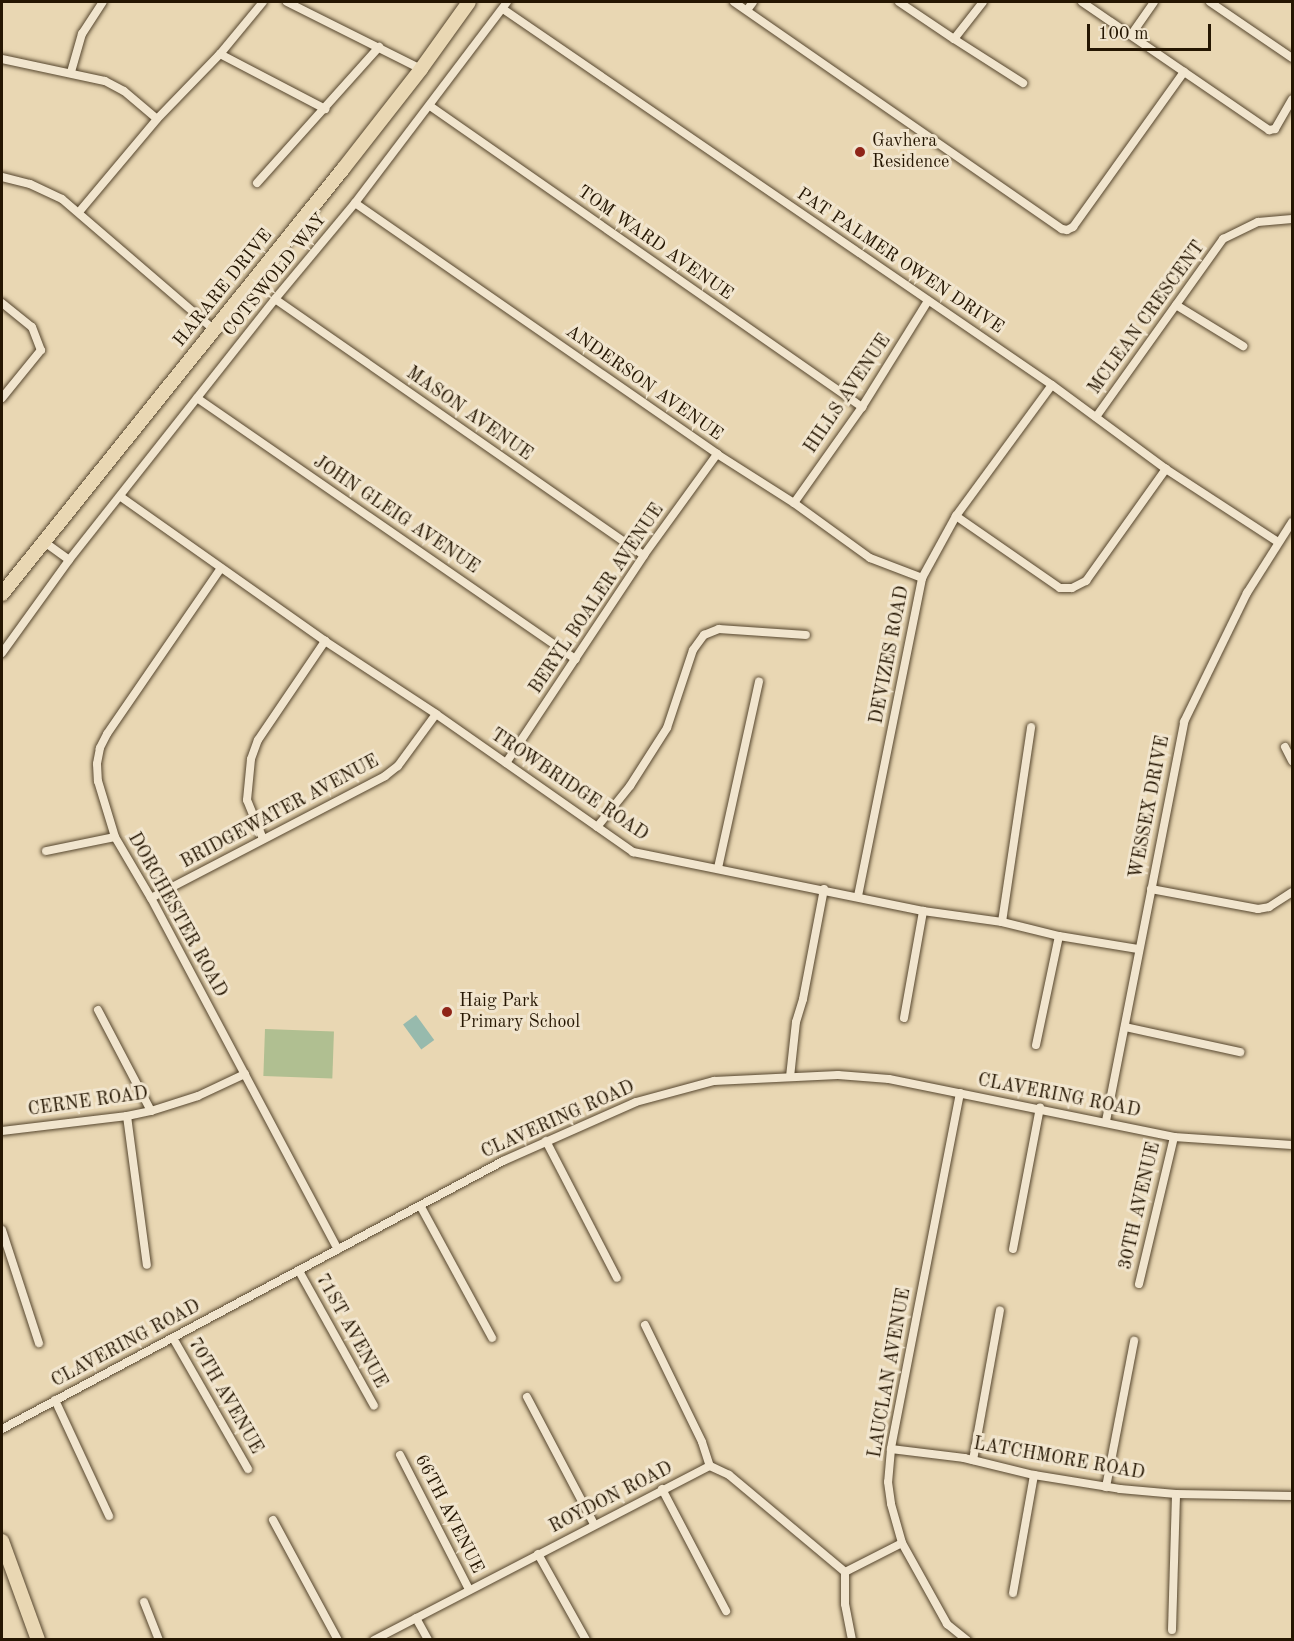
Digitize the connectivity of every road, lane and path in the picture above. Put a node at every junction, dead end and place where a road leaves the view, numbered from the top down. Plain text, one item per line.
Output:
1 (103, 2) edge
2 (263, 2) edge
3 (287, 2) edge
4 (469, 2) edge
5 (734, 2) edge
6 (753, 2) edge
7 (899, 2) edge
8 (983, 2) edge
9 (1082, 2) edge
10 (1154, 2) edge
11 (1210, 2) edge
12 (505, 5) edge
13 (747, 10) junction
14 (1131, 35) junction
15 (954, 39) junction
16 (379, 47) junction
17 (220, 54) junction
18 (2, 58) edge
19 (1293, 58) edge
20 (421, 69) junction
21 (71, 72) junction
22 (1184, 72) junction
23 (1023, 83) dead end
24 (1293, 99) edge
25 (430, 106) junction
26 (325, 109) junction
27 (157, 119) junction
28 (2, 177) edge
29 (257, 183) dead end
30 (355, 203) junction
31 (79, 212) junction
32 (1293, 219) edge
33 (275, 299) junction
34 (928, 302) junction
35 (2, 303) edge
36 (1176, 305) junction
37 (213, 329) junction
38 (1243, 346) dead end
39 (1052, 385) junction
40 (2, 398) edge
41 (197, 398) junction
42 (862, 407) junction
43 (1096, 417) junction
44 (717, 454) junction
45 (1166, 469) junction
46 (120, 497) junction
47 (794, 503) junction
48 (956, 516) junction
49 (1293, 522) edge
50 (43, 541) junction
51 (1278, 542) junction
52 (644, 555) junction
53 (69, 560) junction
54 (221, 568) junction
55 (922, 578) junction
56 (2, 594) edge
57 (806, 635) dead end
58 (325, 641) junction
59 (2, 653) edge
60 (576, 659) junction
61 (759, 681) dead end
62 (435, 714) junction
63 (1031, 727) dead end
64 (1285, 747) dead end
65 (1293, 760) edge
66 (506, 763) junction
67 (597, 827) junction
68 (115, 837) junction
69 (263, 839) junction
70 (45, 851) dead end
71 (718, 868) junction
72 (824, 889) junction
73 (1151, 889) junction
74 (1293, 892) edge
75 (858, 896) junction
76 (151, 898) junction
77 (923, 910) junction
78 (1002, 922) junction
79 (1059, 936) junction
80 (1138, 949) junction
81 (98, 1010) dead end
82 (904, 1018) dead end
83 (1125, 1027) junction
84 (1036, 1045) dead end
85 (1240, 1052) dead end
86 (245, 1074) junction
87 (790, 1077) junction
88 (960, 1094) junction
89 (1040, 1108) junction
90 (151, 1111) junction
91 (127, 1116) junction
92 (1106, 1121) junction
93 (2, 1131) edge
94 (1174, 1137) junction
95 (546, 1141) junction
96 (1293, 1145) edge
97 (421, 1207) junction
98 (2, 1230) edge
99 (338, 1249) junction
100 (1013, 1249) dead end
101 (147, 1265) dead end
102 (299, 1271) junction
103 (616, 1278) dead end
104 (1139, 1284) dead end
105 (1000, 1310) dead end
106 (645, 1325) dead end
107 (173, 1338) junction
108 (492, 1338) dead end
109 (1134, 1341) dead end
110 (39, 1342) dead end
111 (528, 1397) dead end
112 (55, 1400) junction
113 (374, 1406) dead end
114 (2, 1429) edge
115 (891, 1449) junction
116 (400, 1455) dead end
117 (973, 1460) junction
118 (710, 1466) junction
119 (248, 1469) dead end
120 (1034, 1475) junction
121 (1106, 1487) junction
122 (662, 1490) junction
123 (1176, 1494) junction
124 (1293, 1497) edge
125 (109, 1516) dead end
126 (273, 1520) dead end
127 (594, 1524) junction
128 (2, 1541) edge
129 (902, 1543) junction
130 (538, 1554) junction
131 (845, 1572) junction
132 (469, 1589) junction
133 (1013, 1593) dead end
134 (144, 1602) dead end
135 (726, 1611) dead end
136 (416, 1618) junction
137 (1172, 1630) dead end
138 (38, 1640) edge
139 (159, 1640) edge
140 (338, 1640) edge
141 (374, 1640) edge
142 (428, 1640) edge
143 (586, 1640) edge
144 (852, 1640) edge
145 (967, 1640) edge

1 - 21 street
2 - 17 street
3 - 16 street
4 - 20 main road, HARARE DRIVE
5 - 13 street
6 - 13 street
7 - 15 street
8 - 15 street
9 - 14 street
10 - 14 street
11 - 19 street
12 - 25 street, COTSWOLD WAY
12 - 34 street, PAT PALMER OWEN DRIVE
13 - 22 street
14 - 22 street
15 - 23 street
16 - 20 street
16 - 26 street
17 - 26 street
17 - 27 street
18 - 21 street
20 - 37 main road, HARARE DRIVE
21 - 27 street
22 - 24 street
25 - 30 street, COTSWOLD WAY
25 - 42 street, TOM WARD AVENUE
26 - 29 street
27 - 31 street
28 - 31 street
30 - 33 street, COTSWOLD WAY
30 - 44 street, ANDERSON AVENUE
31 - 37 street
32 - 36 street, MCLEAN CRESCENT
33 - 41 street, COTSWOLD WAY
33 - 52 street, MASON AVENUE
34 - 39 street, PAT PALMER OWEN DRIVE
34 - 42 street, HILLS AVENUE
35 - 40 street
36 - 38 street
36 - 43 street, MCLEAN CRESCENT
37 - 50 main road, HARARE DRIVE
39 - 43 street, PAT PALMER OWEN DRIVE
39 - 48 street, DEVIZES ROAD
41 - 46 street, COTSWOLD WAY
41 - 60 street, JOHN GLEIG AVENUE
42 - 47 street, HILLS AVENUE
43 - 45 street, PAT PALMER OWEN DRIVE
44 - 47 street, ANDERSON AVENUE
44 - 52 street, BERYL BOALER AVENUE
45 - 48 street
45 - 51 street, PAT PALMER OWEN DRIVE
46 - 53 street, COTSWOLD WAY
46 - 54 street, TROWBRIDGE ROAD
47 - 55 street, ANDERSON AVENUE
48 - 55 street, DEVIZES ROAD
49 - 51 street, WESSEX DRIVE
50 - 53 street
50 - 56 main road, HARARE DRIVE
51 - 73 street, WESSEX DRIVE
52 - 60 street, BERYL BOALER AVENUE
53 - 59 street, COTSWOLD WAY
54 - 58 street, TROWBRIDGE ROAD
54 - 68 street, DORCHESTER ROAD
55 - 75 street, DEVIZES ROAD
57 - 67 street
58 - 62 street, TROWBRIDGE ROAD
58 - 69 street
60 - 66 street, BERYL BOALER AVENUE
61 - 71 street
62 - 66 street, TROWBRIDGE ROAD
62 - 69 street, BRIDGEWATER AVENUE
63 - 78 street
64 - 65 street
66 - 67 street, TROWBRIDGE ROAD
67 - 71 street, TROWBRIDGE ROAD
68 - 70 street
68 - 76 street, DORCHESTER ROAD
69 - 76 street, BRIDGEWATER AVENUE
71 - 72 street, TROWBRIDGE ROAD
72 - 75 street, TROWBRIDGE ROAD
72 - 87 street
73 - 74 street
73 - 80 street, WESSEX DRIVE
75 - 77 street, TROWBRIDGE ROAD
76 - 86 street, DORCHESTER ROAD
77 - 78 street, TROWBRIDGE ROAD
77 - 82 street
78 - 79 street, TROWBRIDGE ROAD
79 - 80 street, TROWBRIDGE ROAD
79 - 84 street
80 - 83 street, WESSEX DRIVE
81 - 90 street
83 - 85 street
83 - 92 street, WESSEX DRIVE
86 - 90 street, CERNE ROAD
86 - 99 street, DORCHESTER ROAD
87 - 88 street, CLAVERING ROAD
87 - 95 street, CLAVERING ROAD
88 - 89 street, CLAVERING ROAD
88 - 115 street, LAUCLAN AVENUE
89 - 92 street, CLAVERING ROAD
89 - 100 street
90 - 91 street, CERNE ROAD
91 - 93 street, CERNE ROAD
91 - 101 street
92 - 94 street, CLAVERING ROAD
94 - 96 street, CLAVERING ROAD
94 - 104 street, 30TH AVENUE
95 - 97 street, CLAVERING ROAD
95 - 103 street
97 - 99 street, CLAVERING ROAD
97 - 108 street
98 - 110 street
99 - 102 street, CLAVERING ROAD
102 - 107 street, CLAVERING ROAD
102 - 113 street, 71ST AVENUE
105 - 117 street
106 - 118 street
107 - 112 street, CLAVERING ROAD
107 - 119 street, 70TH AVENUE
109 - 121 street
111 - 127 street
112 - 114 street, CLAVERING ROAD
112 - 125 street
115 - 117 street, LATCHMORE ROAD
115 - 129 street, LAUCLAN AVENUE
116 - 132 street, 66TH AVENUE
117 - 120 street, LATCHMORE ROAD
118 - 122 street, ROYDON ROAD
118 - 131 street
120 - 121 street, LATCHMORE ROAD
120 - 133 street
121 - 123 street, LATCHMORE ROAD
122 - 127 street, ROYDON ROAD
122 - 135 street
123 - 124 street, LATCHMORE ROAD
123 - 137 street
126 - 140 street
127 - 130 street, ROYDON ROAD
128 - 138 main road
129 - 131 street
129 - 145 street, LAUCLAN AVENUE
130 - 132 street, ROYDON ROAD
130 - 143 street
131 - 144 street
132 - 136 street, ROYDON ROAD
134 - 139 street
136 - 141 street, ROYDON ROAD
136 - 142 street

